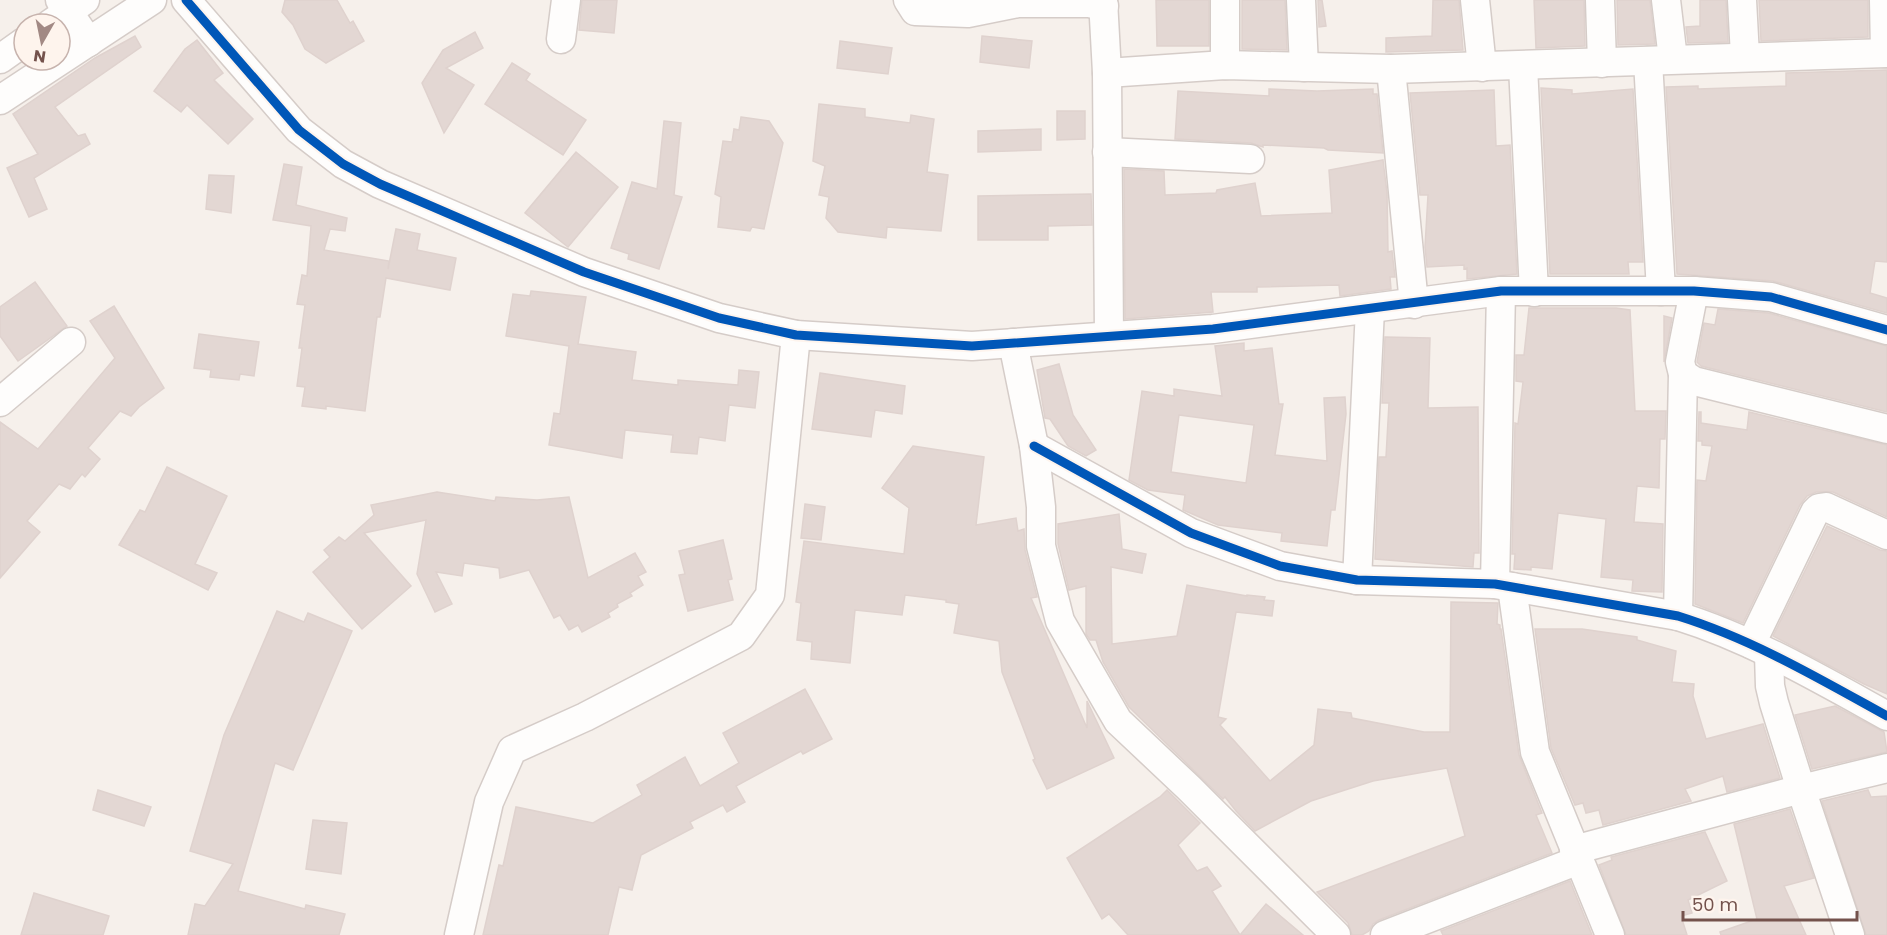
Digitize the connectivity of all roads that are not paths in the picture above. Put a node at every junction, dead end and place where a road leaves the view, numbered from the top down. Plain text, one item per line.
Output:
1 (152, 0) edge
2 (186, 0) edge
3 (566, 0) edge
4 (908, 0) edge
5 (1225, 0) edge
6 (1301, 0) edge
7 (1475, 0) edge
8 (1600, 0) edge
9 (1666, 0) edge
10 (1742, 0) edge
11 (1884, 0) edge
12 (1103, 3) edge
13 (66, 9) edge
14 (561, 39) dead end
15 (88, 42) junction
16 (1886, 53) edge
17 (1745, 56) junction
18 (1660, 60) junction
19 (1602, 63) junction
20 (1225, 65) junction
21 (1523, 66) junction
22 (1304, 67) junction
23 (1482, 67) junction
24 (1390, 69) junction
25 (1107, 73) junction
26 (0, 100) edge
27 (1107, 152) junction
28 (1250, 159) dead end
29 (1501, 291) junction
30 (1661, 291) junction
31 (1694, 291) junction
32 (1534, 292) junction
33 (1414, 304) junction
34 (1370, 309) junction
35 (1887, 330) edge
36 (796, 335) junction
37 (1109, 336) junction
38 (71, 342) dead end
39 (1012, 343) junction
40 (1683, 374) junction
41 (0, 402) edge
42 (1887, 429) edge
43 (1034, 447) junction
44 (1887, 535) edge
45 (1357, 580) junction
46 (1503, 586) junction
47 (1678, 616) junction
48 (1760, 649) junction
49 (1887, 716) edge
50 (1887, 768) edge
51 (1801, 789) junction
52 (1576, 855) junction
53 (459, 935) edge
54 (1336, 935) edge
55 (1385, 935) edge
56 (1610, 935) edge
57 (1850, 935) edge

1 - 15 street
2 - 36 street
3 - 14 street
4 - 12 street
5 - 20 street
6 - 22 street
7 - 23 street
8 - 19 street
9 - 18 street
10 - 17 street
11 - 16 street
12 - 25 street
13 - 15 street
15 - 26 street
16 - 17 street
17 - 18 street
18 - 19 street
18 - 30 street
19 - 21 street
20 - 22 street
20 - 25 street
21 - 23 street
21 - 32 street
22 - 24 street
23 - 24 street
24 - 33 street
25 - 27 street
27 - 28 street
27 - 37 street
29 - 32 street
29 - 33 street
29 - 46 street
30 - 31 street
30 - 32 street
31 - 35 street
31 - 40 street
33 - 34 street
34 - 37 street
34 - 45 street
36 - 39 street
36 - 53 street
37 - 39 street
38 - 41 street
39 - 43 street
40 - 42 street
40 - 47 street
43 - 45 street
43 - 54 street
44 - 48 street
45 - 46 street
46 - 47 street
46 - 52 street
47 - 48 street
48 - 49 street
48 - 51 street
50 - 51 street
51 - 52 street
51 - 57 street
52 - 55 street
52 - 56 street

